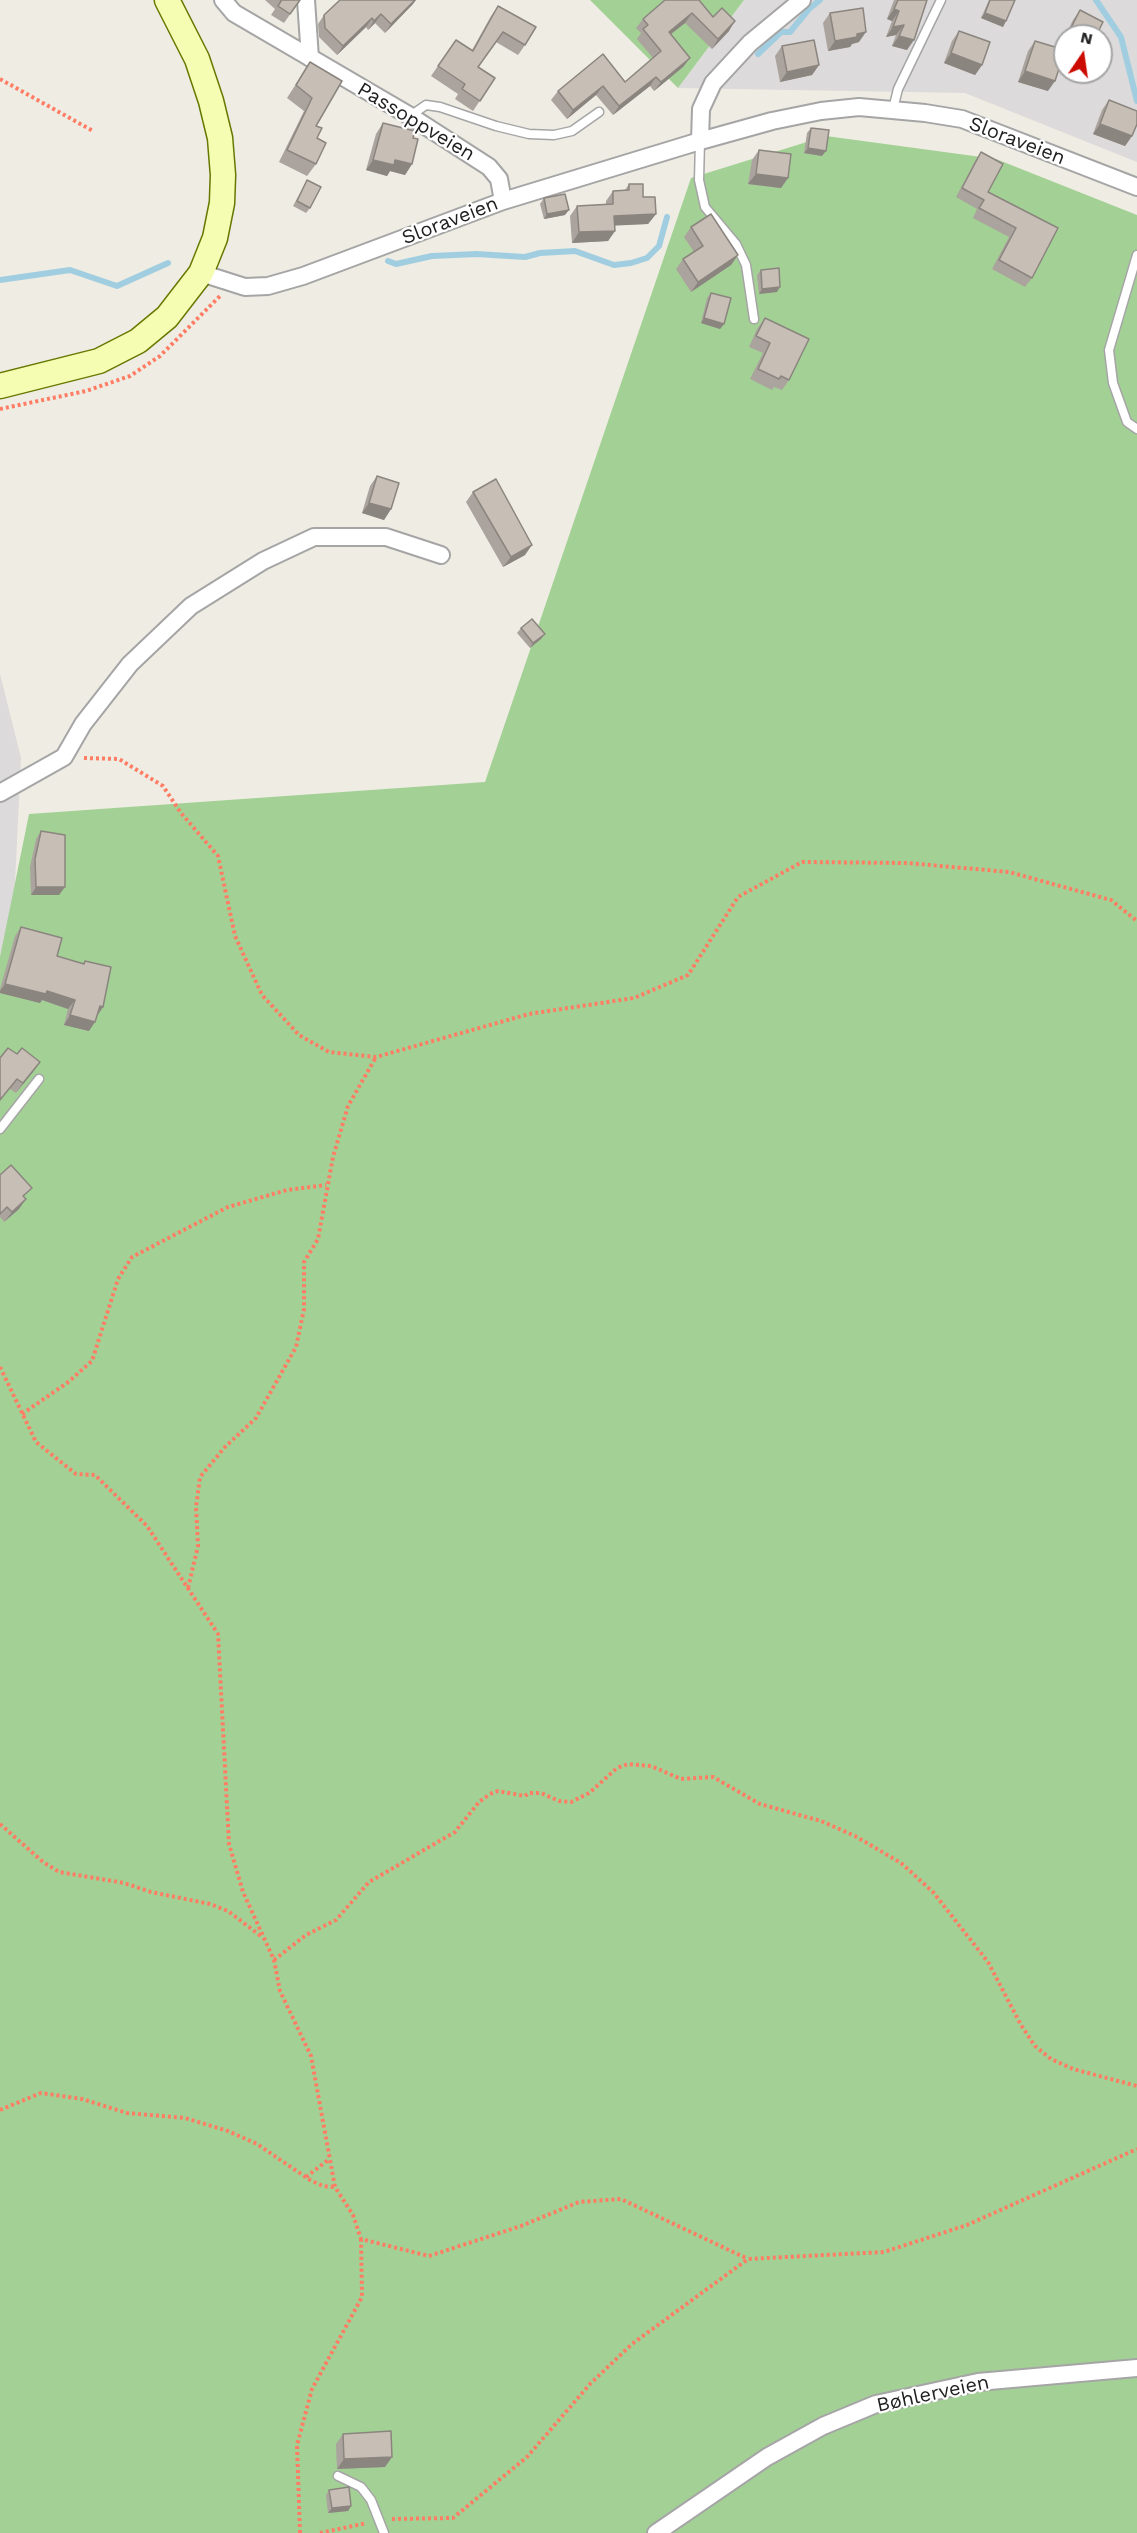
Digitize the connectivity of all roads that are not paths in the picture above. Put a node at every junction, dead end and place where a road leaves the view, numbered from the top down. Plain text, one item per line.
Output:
1 (167, 0) edge
2 (223, 0) edge
3 (306, 0) edge
4 (802, 0) edge
5 (941, 0) edge
6 (310, 58) junction
7 (893, 109) junction
8 (599, 112) dead end
9 (410, 116) junction
10 (700, 141) junction
11 (1137, 188) edge
12 (503, 201) junction
13 (1137, 255) edge
14 (201, 273) junction
15 (754, 319) dead end
16 (0, 386) edge
17 (1137, 429) edge
18 (441, 555) dead end
19 (0, 793) edge
20 (39, 1079) dead end
21 (0, 1129) edge
22 (1137, 2368) edge
23 (338, 2476) dead end
24 (384, 2533) edge
25 (656, 2533) edge

1 - 14 main road
2 - 6 street, Passoppveien
3 - 6 street
4 - 10 street
5 - 7 lane
6 - 9 street, Passoppveien
7 - 10 street, Sloraveien
7 - 11 street, Sloraveien
8 - 9 lane
9 - 12 street, Passoppveien
10 - 12 street, Sloraveien
10 - 15 lane
12 - 14 street, Sloraveien
13 - 17 lane
14 - 16 main road
18 - 19 street
20 - 21 lane
22 - 25 street, Bøhlerveien
23 - 24 lane

